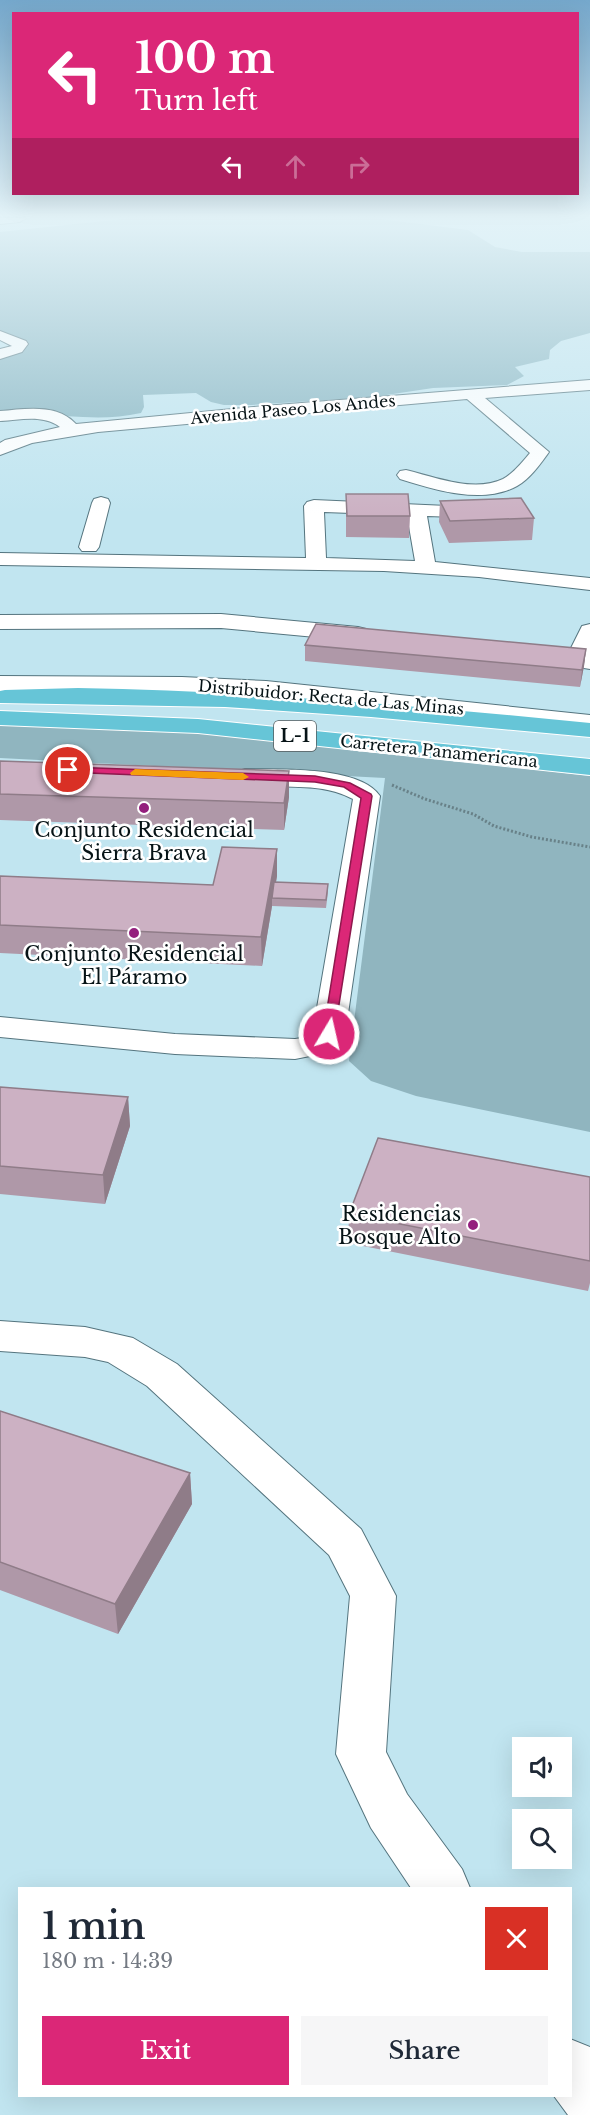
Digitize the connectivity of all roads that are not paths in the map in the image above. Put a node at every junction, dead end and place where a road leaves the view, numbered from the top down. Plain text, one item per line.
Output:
1 (0, 335) edge
2 (0, 354) edge
3 (590, 384) edge
4 (471, 394) junction
5 (0, 416) edge
6 (73, 431) junction
7 (0, 450) edge
8 (406, 475) dead end
9 (101, 503) dead end
10 (416, 510) junction
11 (503, 513) edge
12 (89, 547) dead end
13 (0, 559) edge
14 (316, 564) junction
15 (426, 568) junction
16 (590, 584) edge
17 (0, 622) edge
18 (590, 631) edge
19 (383, 637) edge
20 (520, 652) edge
21 (584, 660) edge
22 (0, 675) edge
23 (0, 683) edge
24 (0, 698) edge
25 (0, 705) edge
26 (590, 714) edge
27 (0, 718) edge
28 (590, 722) edge
29 (590, 730) edge
30 (590, 752) edge
31 (590, 767) edge
32 (221, 776) edge
33 (0, 1027) edge
34 (0, 1336) edge
35 (442, 1887) edge
36 (572, 2071) edge
37 (590, 2096) edge

1 - 2 street
3 - 4 street, Avenida Paseo Los Andes
4 - 6 street, Avenida Paseo Los Andes
4 - 8 street
5 - 6 street
6 - 7 street, Avenida Paseo Los Andes
9 - 12 street
10 - 11 street
10 - 14 street
10 - 15 street
13 - 14 street
14 - 15 street
15 - 16 street
17 - 19 street
18 - 21 street
20 - 21 street
22 - 26 street
23 - 28 street, Distribuidor: Recta de Las Minas
24 - 29 main road, L-1
25 - 30 main road, Carretera Panamericana / L-1
27 - 31 main road, Carretera Panamericana / L-1
32 - 33 street
34 - 35 street
36 - 37 street

